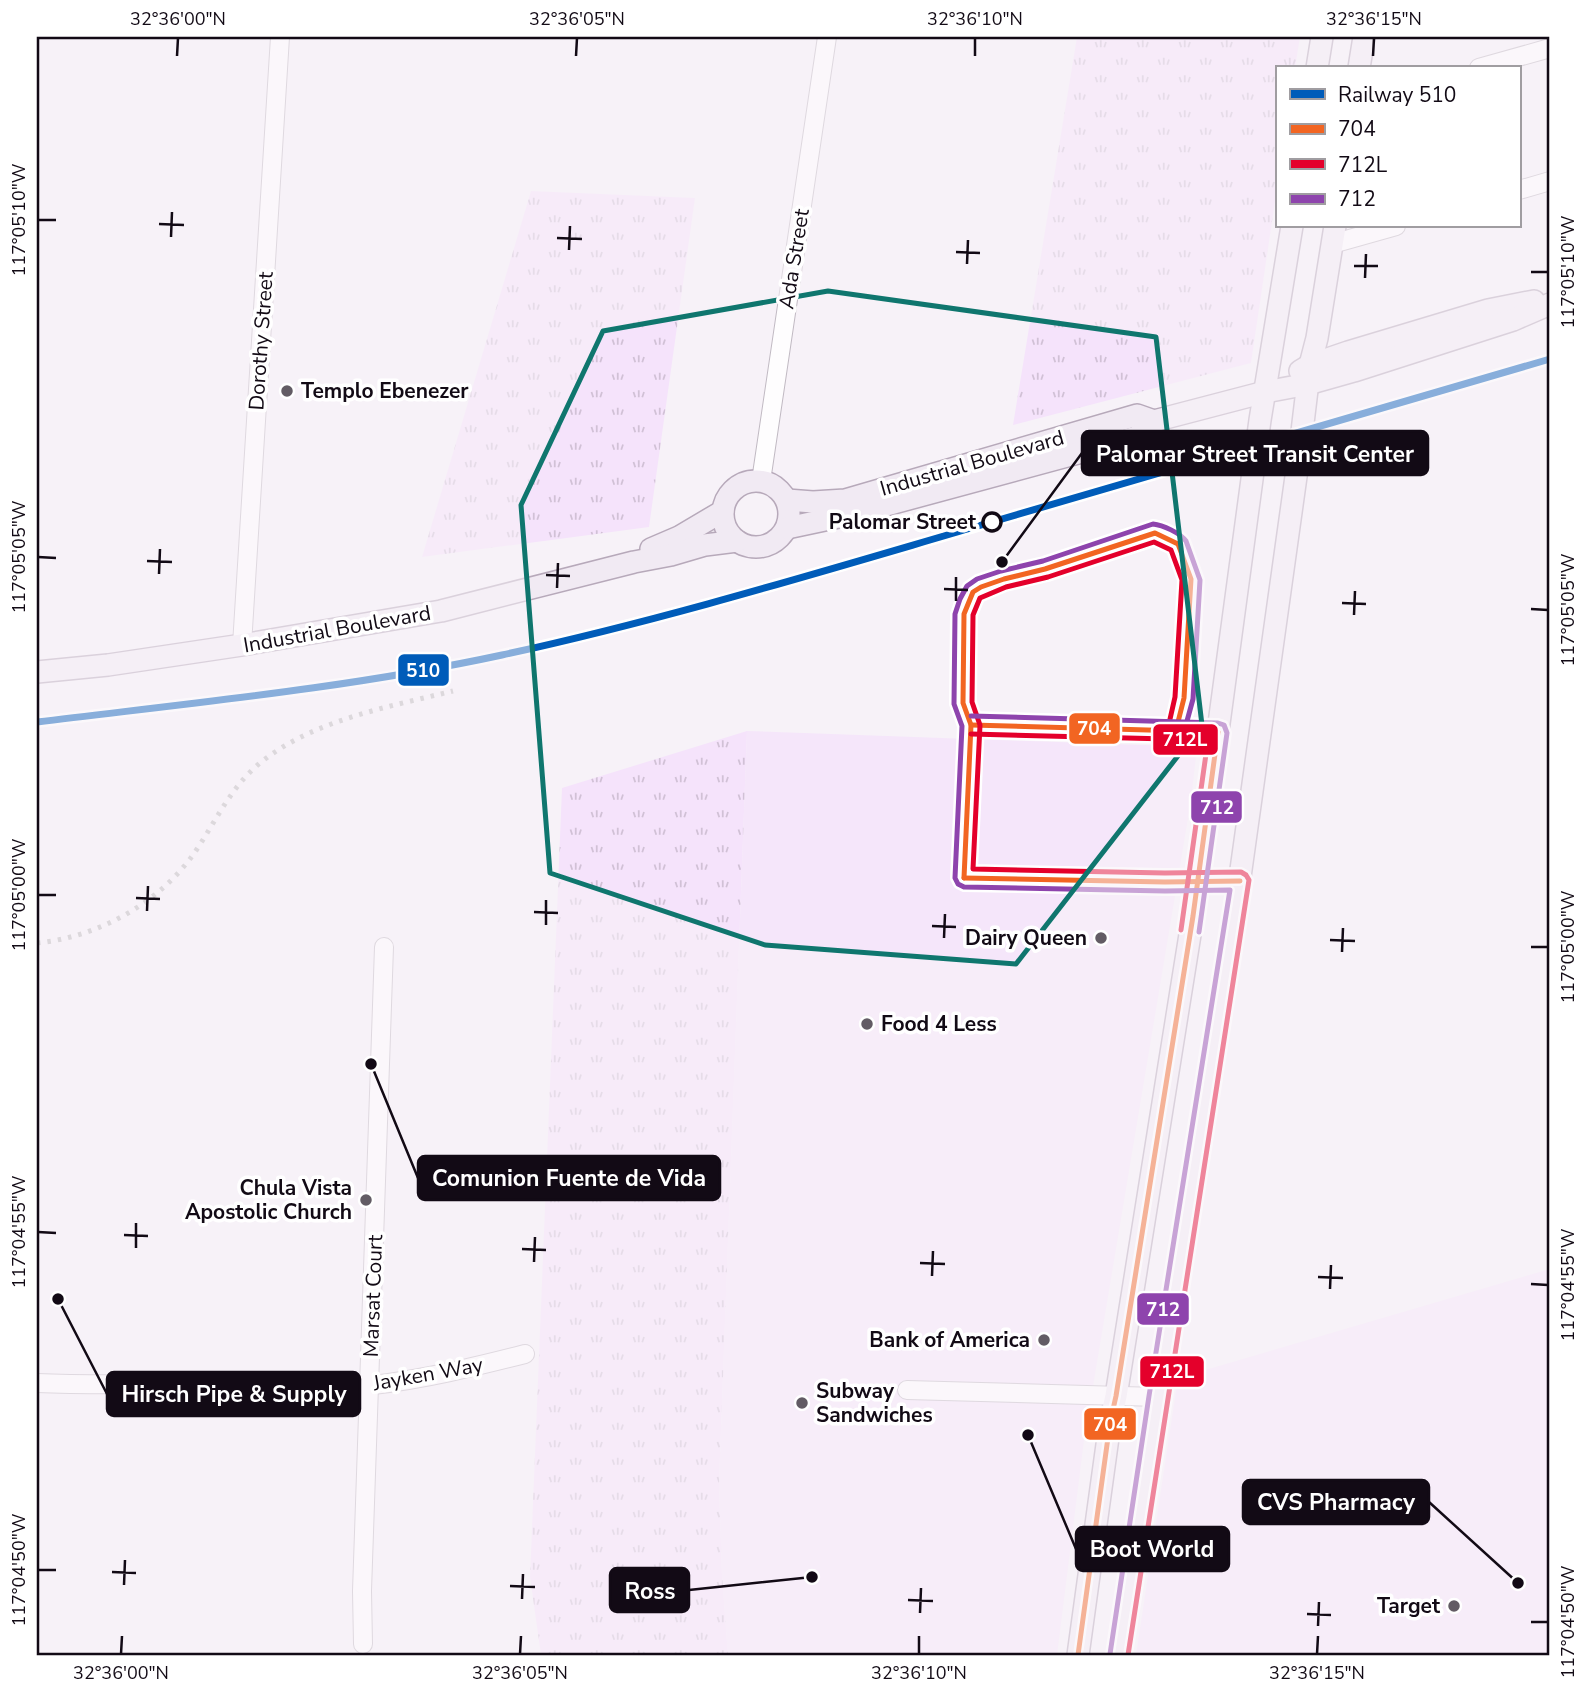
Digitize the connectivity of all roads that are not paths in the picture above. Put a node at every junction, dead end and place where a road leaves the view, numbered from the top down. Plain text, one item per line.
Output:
1 (279, 37) edge
2 (827, 37) edge
3 (1322, 37) edge
4 (1364, 37) edge
5 (1550, 48) edge
6 (1317, 66) edge
7 (1359, 66) edge
8 (1486, 66) edge
9 (1550, 181) edge
10 (1520, 190) edge
11 (1292, 228) edge
12 (1382, 228) edge
13 (1334, 235) edge
14 (1550, 298) edge
15 (1550, 304) edge
16 (1309, 375) junction
17 (1265, 392) junction
18 (1154, 421) junction
19 (761, 481) junction
20 (787, 500) junction
21 (723, 511) junction
22 (787, 528) junction
23 (737, 541) junction
24 (634, 562) junction
25 (242, 645) junction
26 (37, 672) edge
27 (964, 878) dead end
28 (1198, 881) junction
29 (1240, 881) junction
30 (384, 947) dead end
31 (525, 1354) dead end
32 (37, 1383) edge
33 (370, 1386) junction
34 (906, 1390) dead end
35 (1116, 1396) junction
36 (1158, 1397) junction
37 (363, 1644) dead end
38 (1078, 1655) edge
39 (1119, 1655) edge

1 - 25 street, Dorothy Street
2 - 19 street, Ada Street
3 - 6 main road
4 - 7 main road
5 - 8 street
9 - 10 street
11 - 17 main road
12 - 13 street
13 - 16 main road
14 - 16 main road, Industrial Boulevard
15 - 16 main road, Industrial Boulevard
16 - 17 main road, Industrial Boulevard
16 - 29 main road
17 - 18 main road, Industrial Boulevard
17 - 28 main road
18 - 20 main road, Industrial Boulevard
18 - 22 main road, Industrial Boulevard
19 - 20 main road
19 - 21 main road, Industrial Boulevard
20 - 22 main road
21 - 23 main road
21 - 24 main road, Industrial Boulevard
22 - 23 main road, Industrial Boulevard
23 - 24 main road, Industrial Boulevard
24 - 25 main road, Industrial Boulevard
25 - 26 main road, Industrial Boulevard
27 - 28 street
28 - 29 street
28 - 35 main road
29 - 36 main road
30 - 33 street, Marsat Court
31 - 33 street, Jayken Way
32 - 33 street, Jayken Way
33 - 37 street, Marsat Court
34 - 35 street
35 - 36 street
35 - 38 main road
36 - 39 main road

